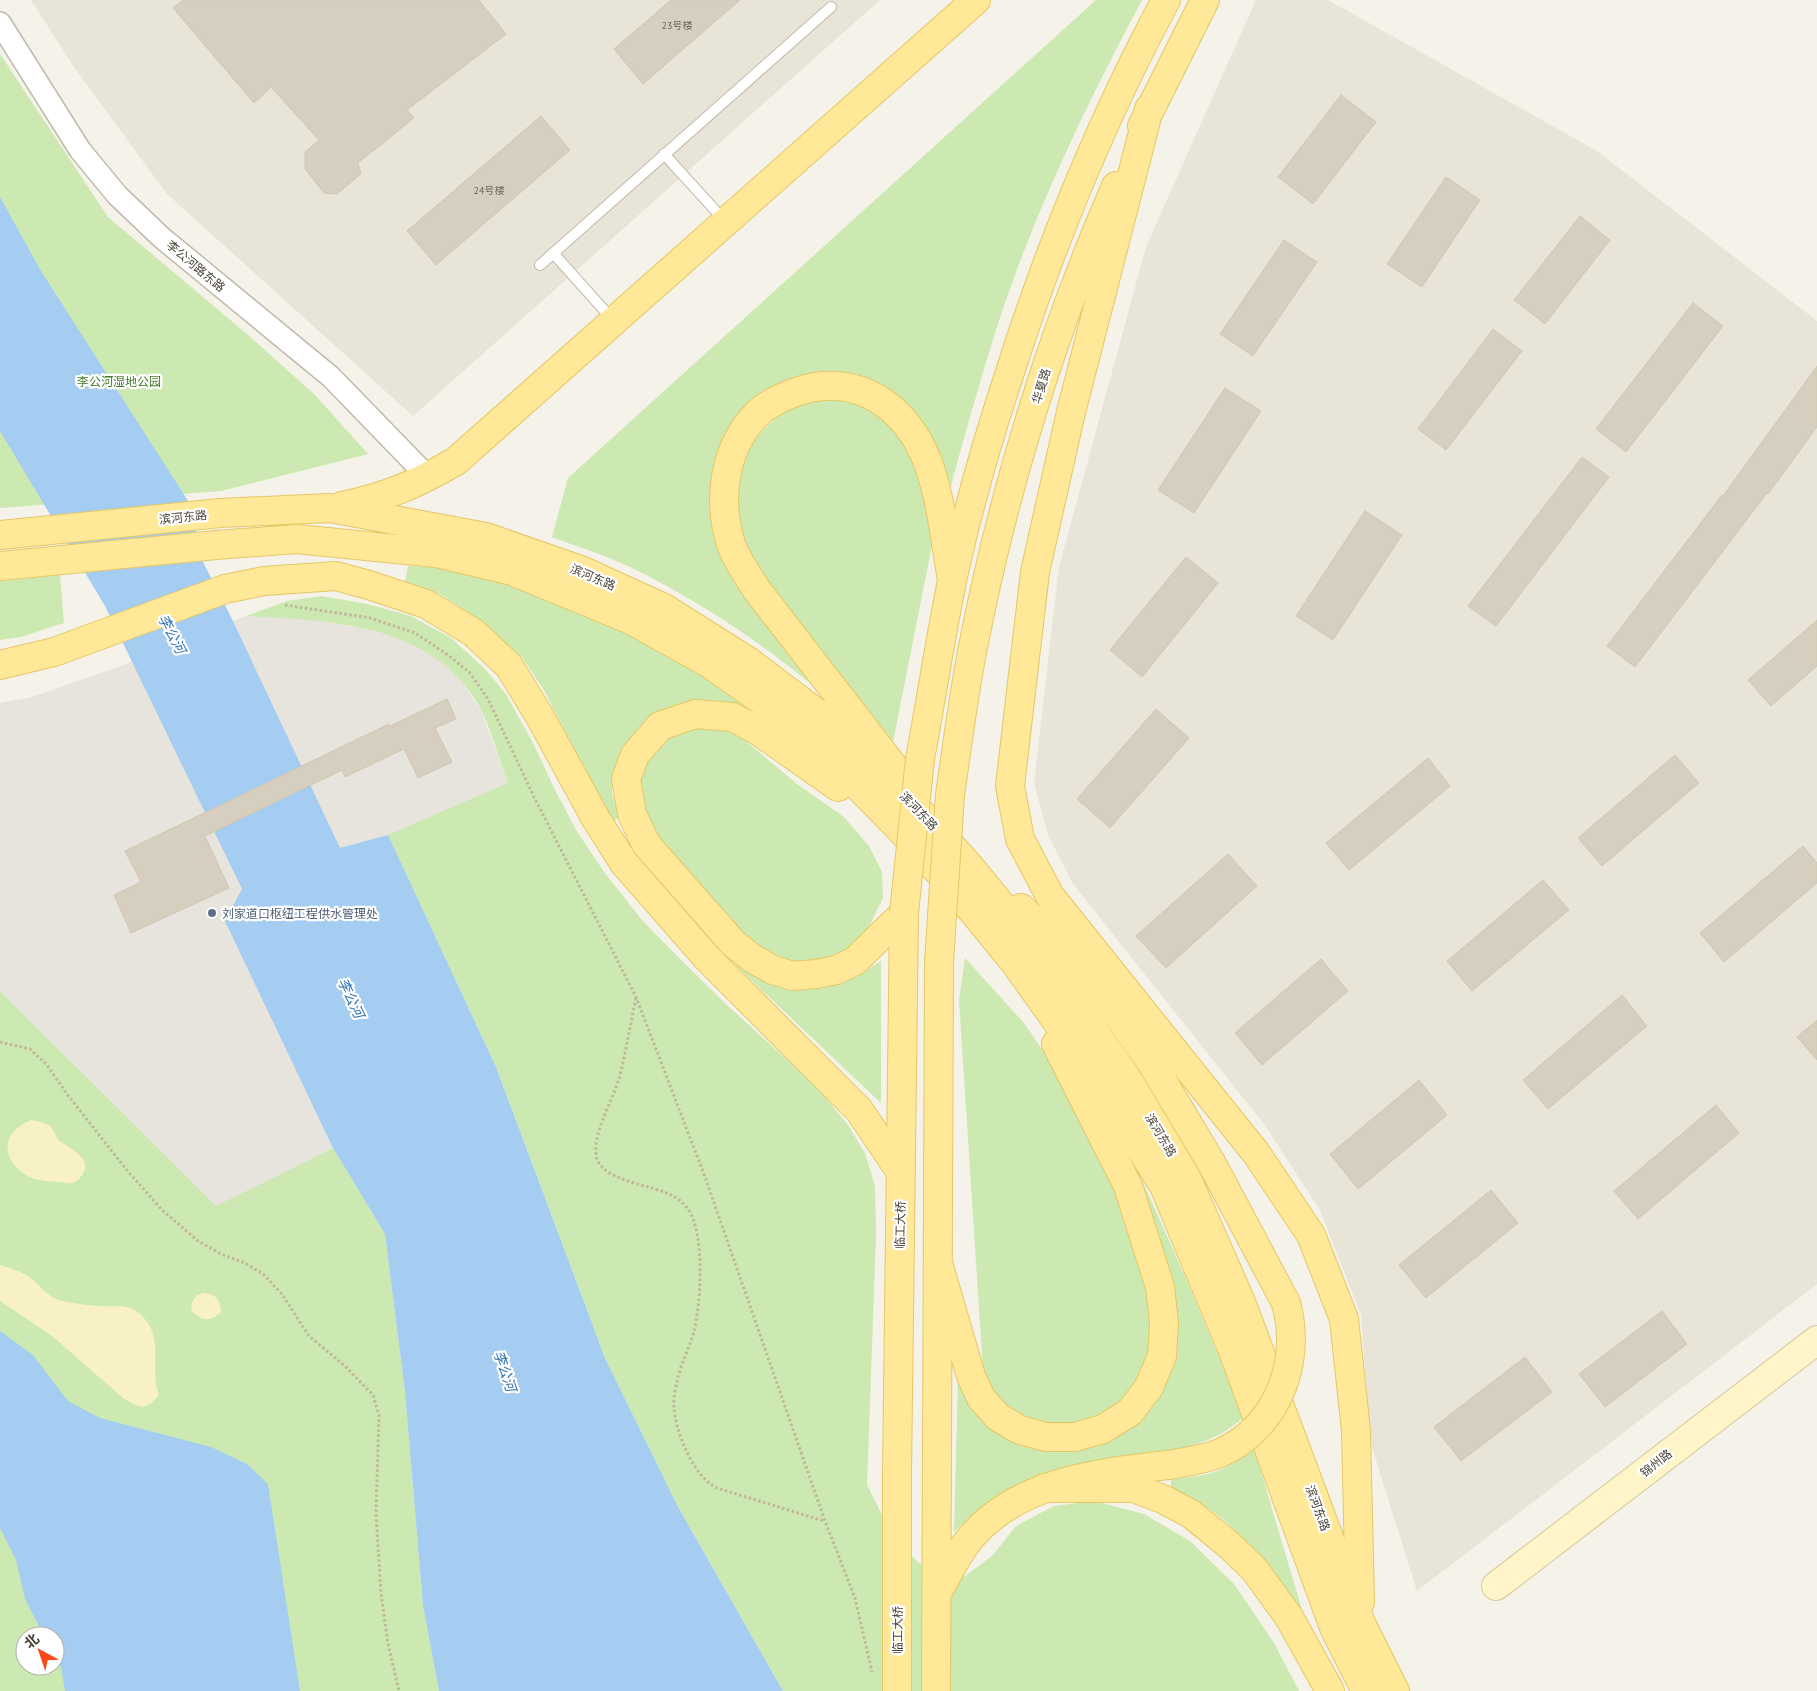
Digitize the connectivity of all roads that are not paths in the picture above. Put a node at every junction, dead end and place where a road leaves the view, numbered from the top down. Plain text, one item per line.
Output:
1 (976, 0) edge
2 (1166, 0) edge
3 (1205, 0) edge
4 (831, 7) dead end
5 (0, 23) edge
6 (1149, 109) junction
7 (664, 154) junction
8 (726, 222) junction
9 (553, 253) junction
10 (540, 265) dead end
11 (614, 322) junction
12 (428, 477) junction
13 (330, 508) junction
14 (0, 535) edge
15 (5, 566) edge
16 (952, 580) junction
17 (0, 665) edge
18 (936, 829) junction
19 (901, 830) junction
20 (971, 868) junction
21 (904, 913) junction
22 (1014, 963) junction
23 (900, 1171) junction
24 (938, 1263) junction
25 (1817, 1340) edge
26 (1044, 1488) junction
27 (1496, 1586) dead end
28 (937, 1592) junction
29 (1361, 1623) junction
30 (897, 1691) edge
31 (936, 1691) edge
32 (1330, 1691) edge
33 (1366, 1691) edge
34 (1395, 1691) edge

1 - 8 main road
2 - 16 main road
3 - 6 main road, 华夏路
4 - 7 lane
5 - 12 street, 李公河路东路
6 - 24 main road, 华夏路, bridge
6 - 29 main road
7 - 8 lane
7 - 9 lane
8 - 11 main road
9 - 10 lane
9 - 11 lane
11 - 12 main road
12 - 13 main road
13 - 14 main road, 滨河东路
13 - 18 main road, 滨河东路
15 - 19 main road, 滨河东路
16 - 18 main road
16 - 21 main road, 临工大桥, bridge
17 - 23 main road
18 - 20 main road, 滨河东路
19 - 21 main road
19 - 22 main road, 滨河东路
20 - 26 main road, bridge
20 - 29 main road, 滨河东路
21 - 23 main road, 临工大桥
22 - 24 main road
22 - 33 main road, 滨河东路
23 - 30 main road, 临工大桥
24 - 28 main road
25 - 27 street, 锦州路
26 - 28 main road
26 - 32 main road
28 - 31 main road
29 - 34 main road, 滨河东路

